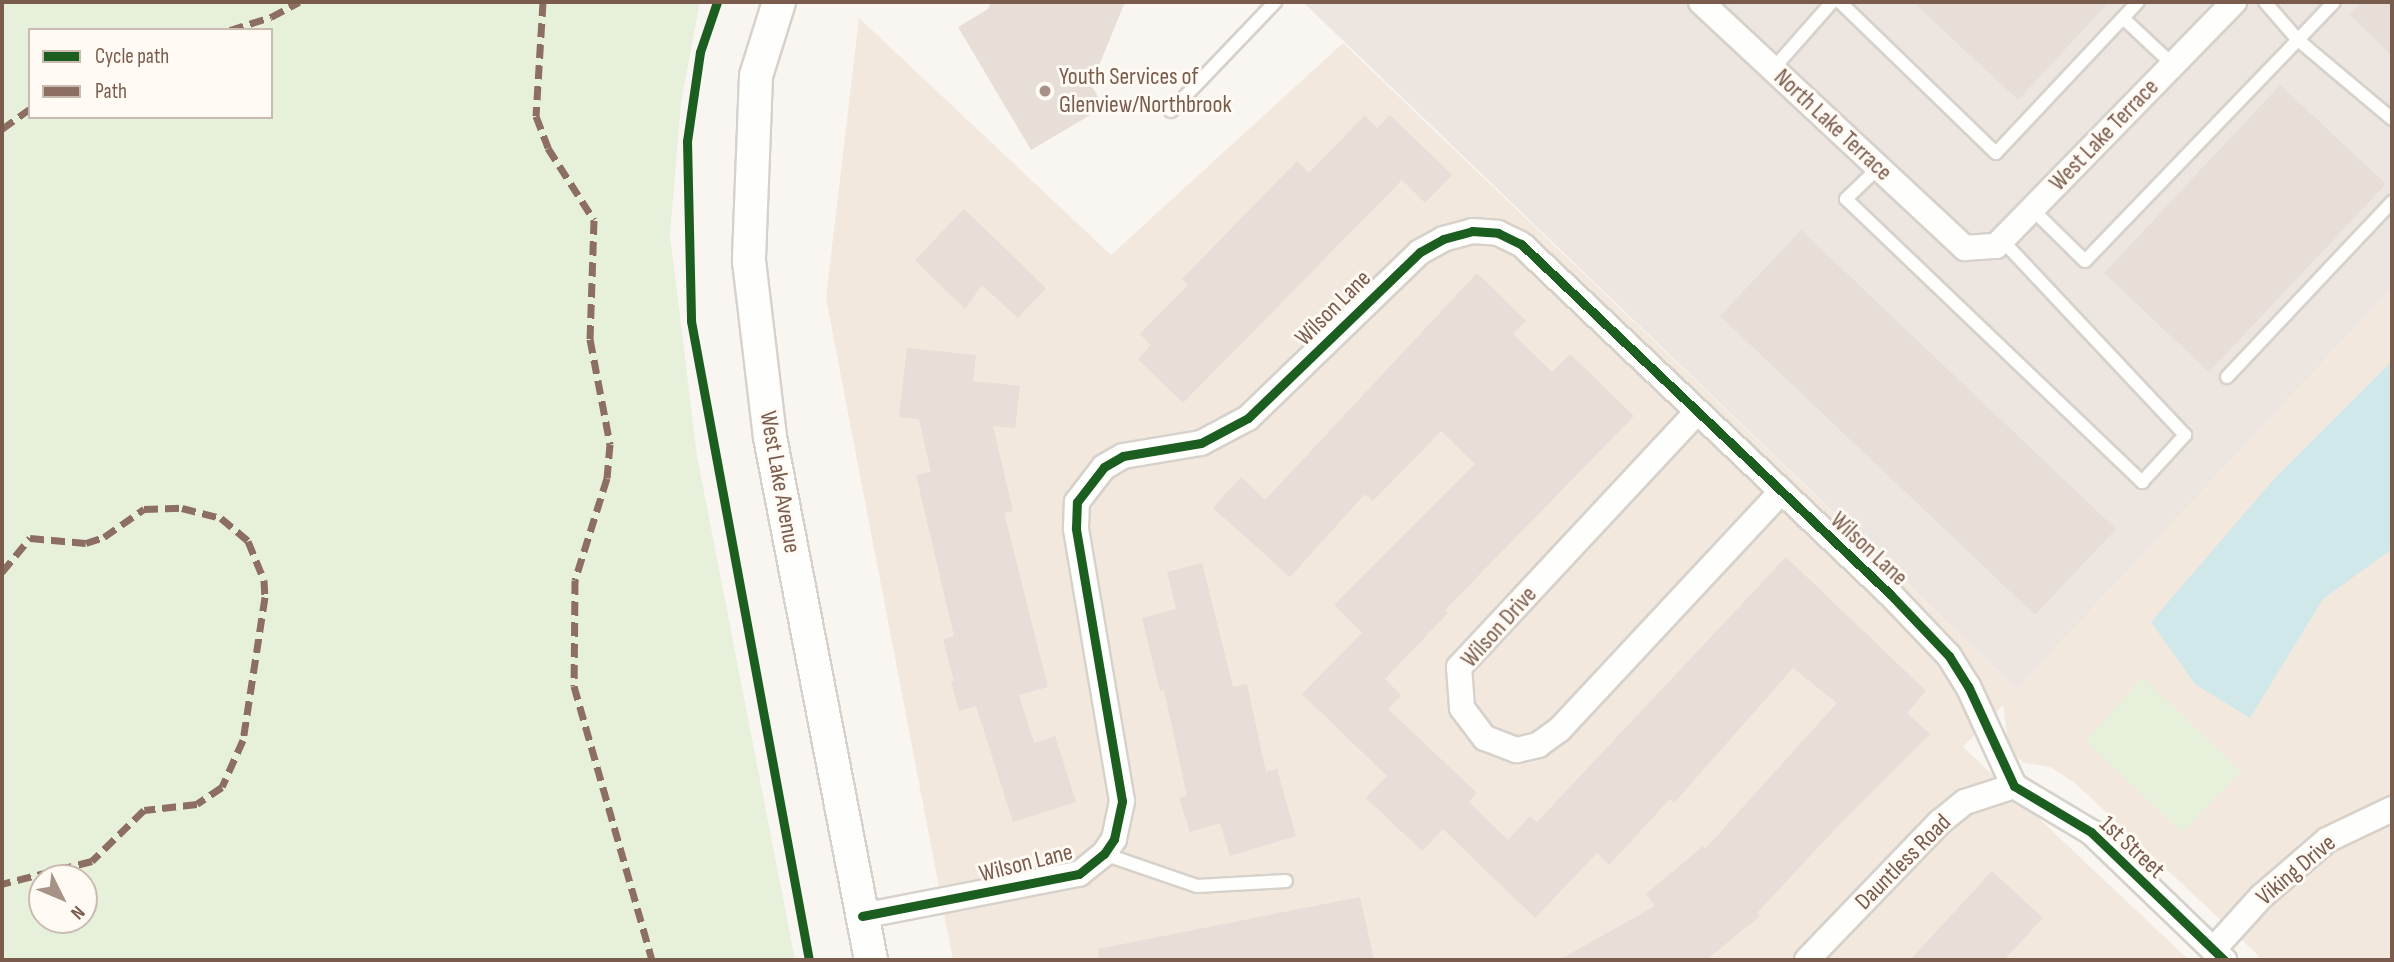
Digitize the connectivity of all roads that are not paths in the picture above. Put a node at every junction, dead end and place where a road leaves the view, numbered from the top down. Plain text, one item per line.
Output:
1 (779, 2) edge
2 (1275, 2) edge
3 (1701, 2) edge
4 (1832, 2) edge
5 (1840, 2) edge
6 (2138, 2) edge
7 (2234, 2) edge
8 (2265, 2) edge
9 (2334, 2) edge
10 (2123, 18) junction
11 (2298, 40) junction
12 (2173, 65) junction
13 (1773, 69) junction
14 (1171, 111) dead end
15 (2392, 119) edge
16 (1879, 167) junction
17 (2392, 202) edge
18 (2032, 209) junction
19 (2002, 240) junction
20 (2227, 377) dead end
21 (1697, 412) junction
22 (1781, 492) junction
23 (2014, 786) junction
24 (2392, 809) edge
25 (1104, 854) junction
26 (1286, 881) dead end
27 (862, 916) junction
28 (2219, 955) edge
29 (871, 960) edge
30 (1807, 960) edge

1 - 27 street, West Lake Avenue
2 - 14 lane
3 - 13 street, North Lake Terrace
4 - 13 lane
5 - 10 lane
6 - 10 lane
7 - 12 street, West Lake Terrace
8 - 11 lane
9 - 11 lane
10 - 12 lane
11 - 15 lane
11 - 18 lane
12 - 18 street, West Lake Terrace
13 - 16 street, North Lake Terrace
16 - 19 street, North Lake Terrace
16 - 19 lane
17 - 20 lane
18 - 19 street, West Lake Terrace
21 - 22 street, Wilson Lane
21 - 22 street, Wilson Drive
21 - 25 street, Wilson Lane
22 - 23 street, Wilson Lane
23 - 28 street, 1st Street
23 - 30 street, Dauntless Road
24 - 28 street, Viking Drive
25 - 26 lane
25 - 27 street, Wilson Lane
27 - 29 street, West Lake Avenue

